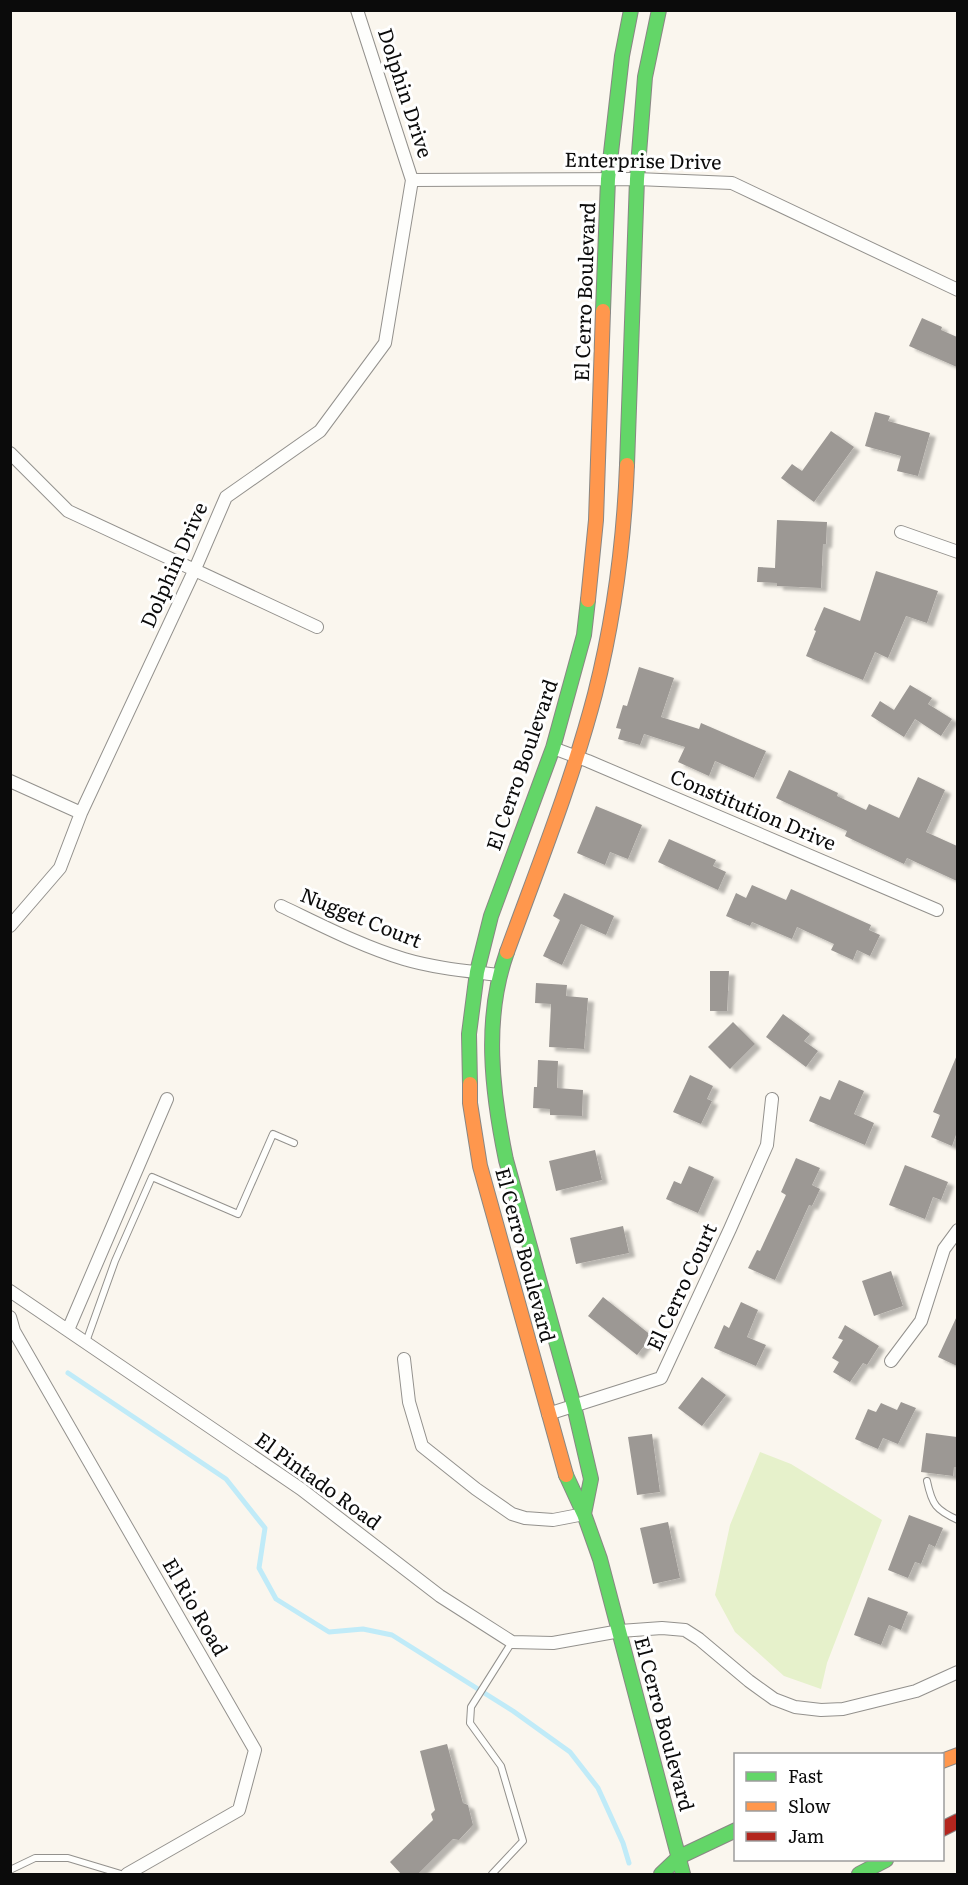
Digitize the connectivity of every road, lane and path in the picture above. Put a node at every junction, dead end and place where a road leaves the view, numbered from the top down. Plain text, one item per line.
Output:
1 (357, 10) edge
2 (631, 10) edge
3 (659, 10) edge
4 (608, 179) junction
5 (637, 179) junction
6 (412, 180) junction
7 (957, 290) edge
8 (10, 453) edge
9 (901, 532) dead end
10 (957, 552) edge
11 (195, 569) junction
12 (317, 627) dead end
13 (553, 748) junction
14 (576, 756) junction
15 (10, 781) edge
16 (81, 813) junction
17 (281, 906) dead end
18 (937, 910) dead end
19 (10, 926) edge
20 (477, 972) junction
21 (499, 975) junction
22 (771, 1099) dead end
23 (167, 1100) dead end
24 (294, 1143) dead end
25 (957, 1230) edge
26 (10, 1291) edge
27 (10, 1317) edge
28 (68, 1330) junction
29 (86, 1342) junction
30 (404, 1359) dead end
31 (891, 1361) dead end
32 (574, 1406) junction
33 (548, 1414) junction
34 (927, 1481) dead end
35 (584, 1515) junction
36 (957, 1520) edge
37 (620, 1631) junction
38 (512, 1642) junction
39 (957, 1672) edge
40 (734, 1830) edge
41 (679, 1857) junction
42 (884, 1861) edge
43 (10, 1870) edge
44 (121, 1875) edge
45 (128, 1875) edge
46 (492, 1875) edge
47 (662, 1875) edge
48 (683, 1875) edge
49 (859, 1875) edge

1 - 6 street, Dolphin Drive
2 - 4 main road, El Cerro Boulevard
3 - 5 main road, El Cerro Boulevard
4 - 5 street, Enterprise Drive
4 - 6 street, Enterprise Drive
4 - 13 main road, El Cerro Boulevard
5 - 7 street, Enterprise Drive
5 - 14 main road, El Cerro Boulevard
6 - 11 street, Dolphin Drive
8 - 11 street
9 - 10 street
11 - 12 street
11 - 16 street, Dolphin Drive
13 - 14 street, Constitution Drive
13 - 20 main road, El Cerro Boulevard
14 - 18 street, Constitution Drive
14 - 21 main road, El Cerro Boulevard
15 - 16 street
16 - 19 street, Dolphin Drive
17 - 20 street, Nugget Court
20 - 21 street, Nugget Court
20 - 33 main road, El Cerro Boulevard
21 - 32 main road, El Cerro Boulevard
22 - 32 street, El Cerro Court
23 - 28 street
24 - 29 lane
25 - 31 street
26 - 28 street, El Pintado Road
27 - 45 street, El Rio Road
28 - 29 street, El Pintado Road
29 - 38 street, El Pintado Road
30 - 35 street
32 - 33 street, El Cerro Court
32 - 35 main road, El Cerro Boulevard
33 - 35 main road, El Cerro Boulevard
34 - 36 lane
35 - 37 main road, El Cerro Boulevard
37 - 38 street
37 - 39 street
37 - 41 main road, El Cerro Boulevard
38 - 46 lane
40 - 41 main road
41 - 47 main road
41 - 48 main road, El Cerro Boulevard
42 - 49 main road
43 - 44 lane

